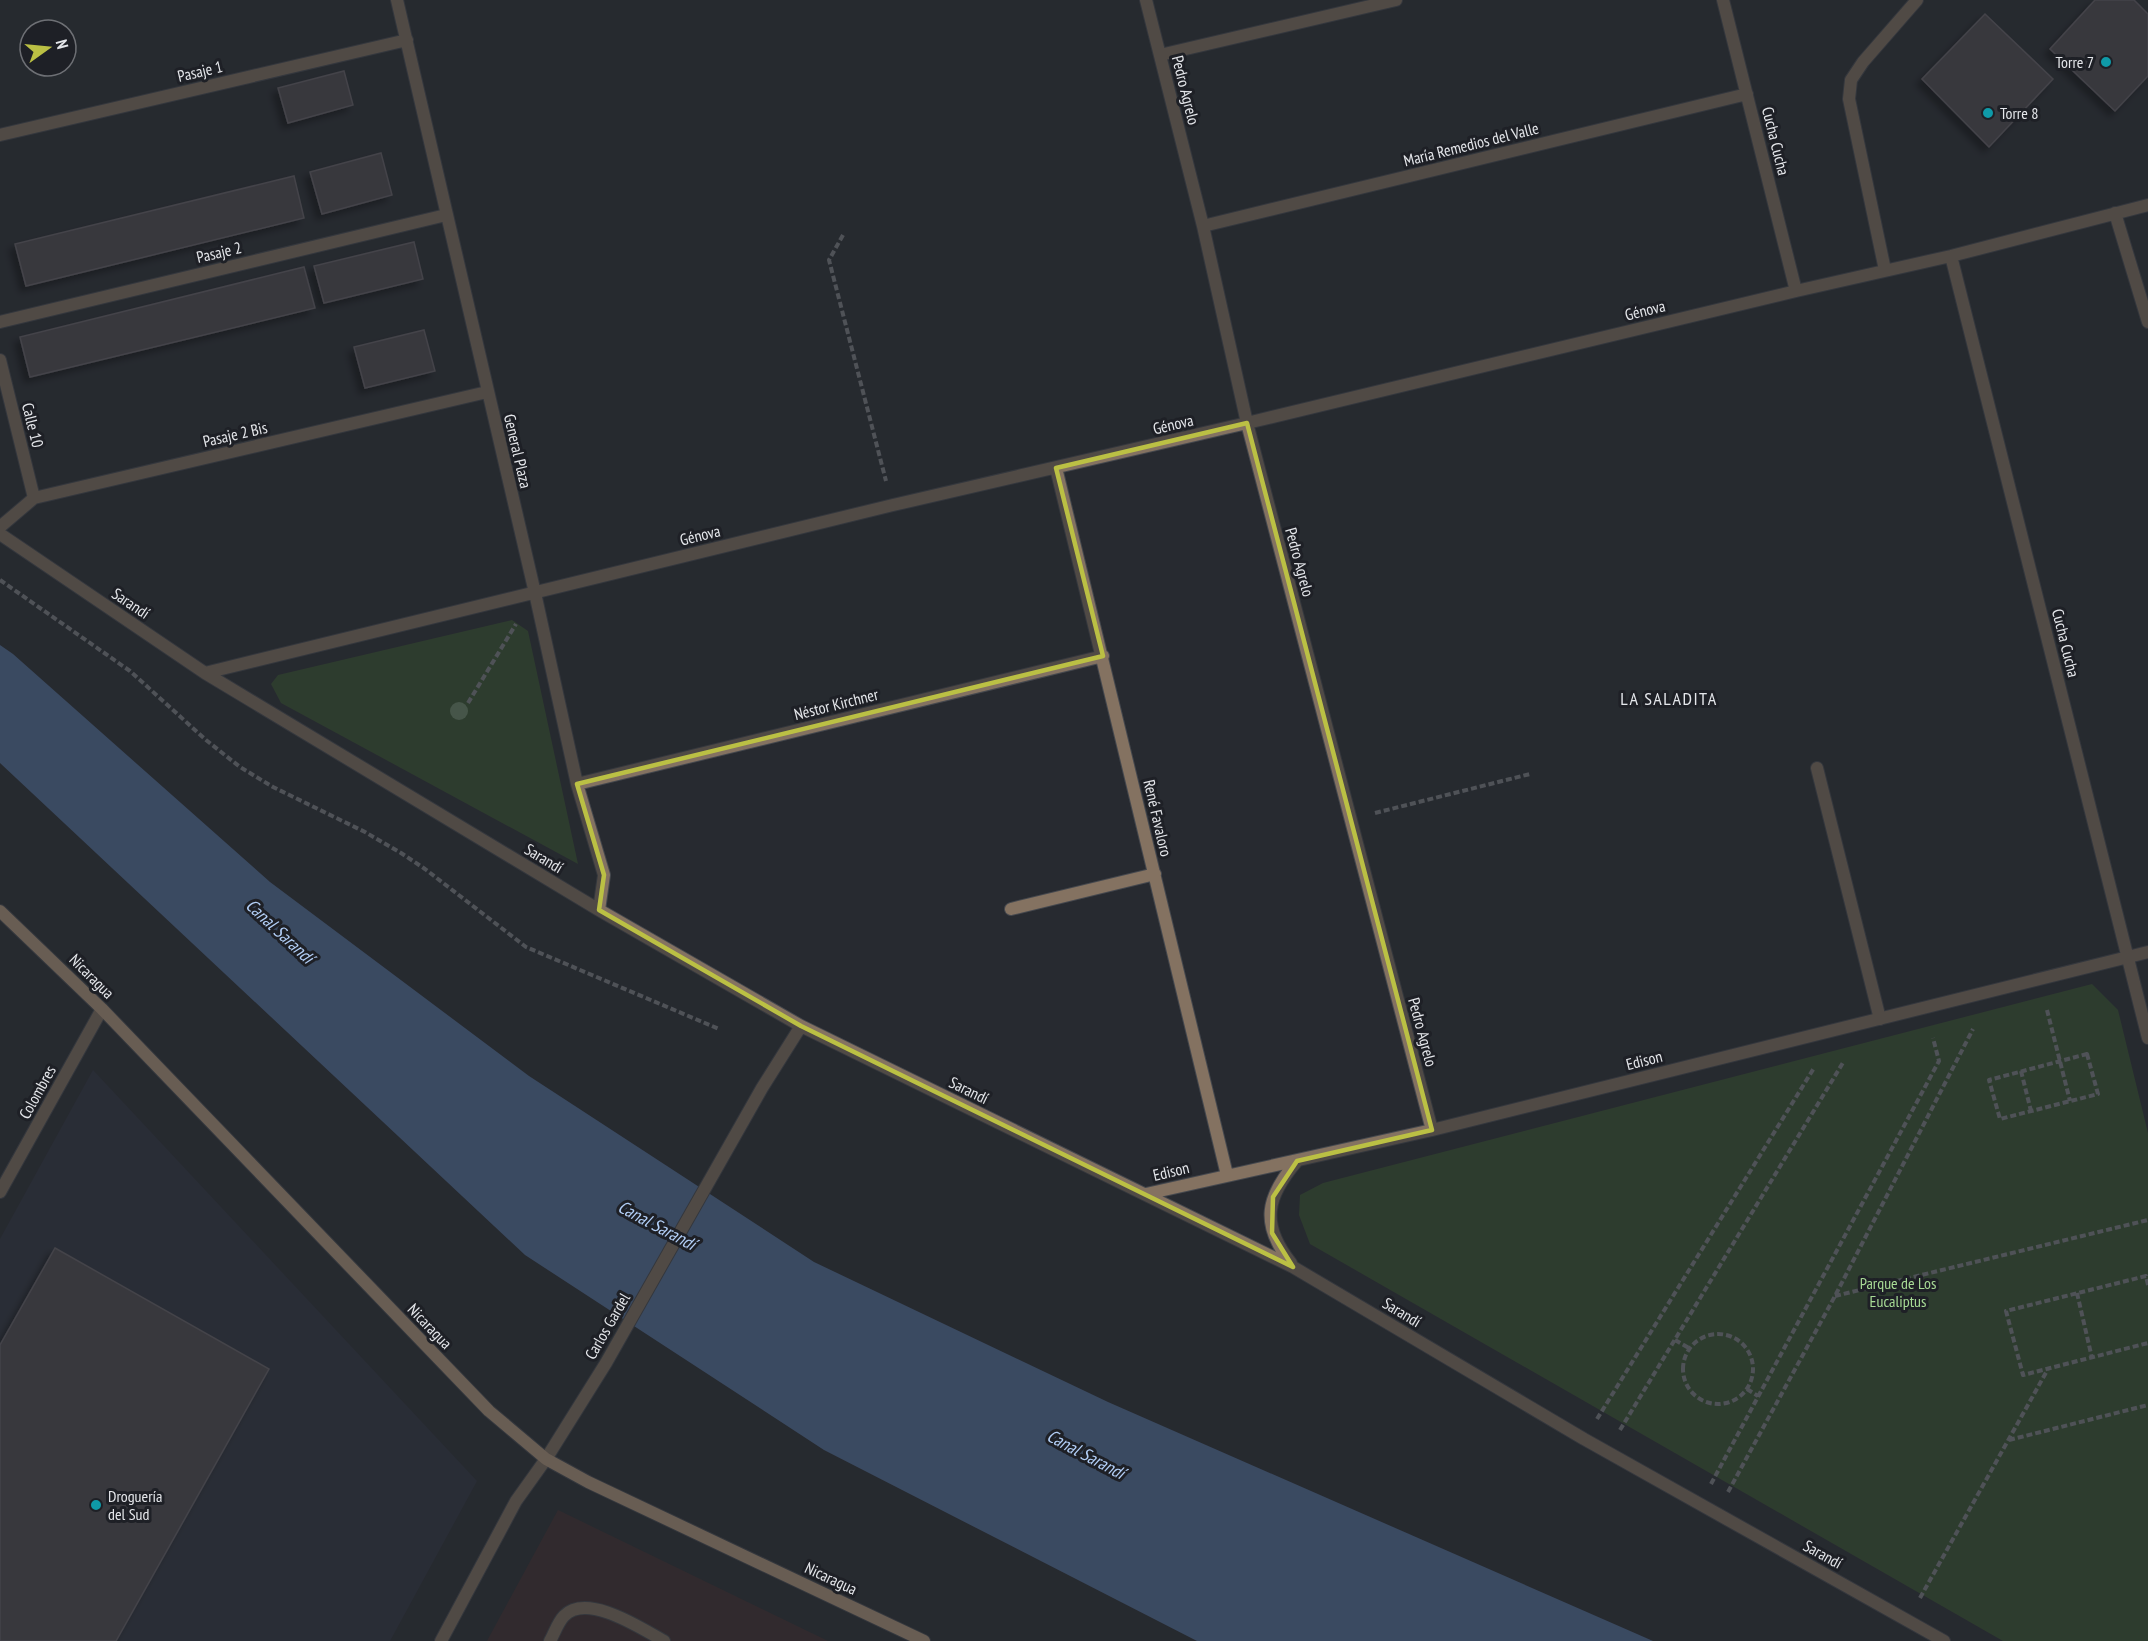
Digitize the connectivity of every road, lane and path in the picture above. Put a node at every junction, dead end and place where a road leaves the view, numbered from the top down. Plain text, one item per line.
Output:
1 (397, 0) edge
2 (1146, 0) edge
3 (1396, 0) edge
4 (1723, 0) edge
5 (1917, 0) edge
6 (406, 40) junction
7 (1160, 55) junction
8 (1747, 94) junction
9 (0, 135) edge
10 (2148, 205) edge
11 (2115, 213) junction
12 (446, 215) junction
13 (1203, 226) junction
14 (843, 235) dead end
15 (1951, 256) junction
16 (1885, 270) junction
17 (1796, 291) junction
18 (0, 322) edge
19 (2148, 322) edge
20 (0, 360) edge
21 (487, 392) junction
22 (1247, 423) junction
23 (1056, 468) junction
24 (34, 498) junction
25 (892, 505) junction
26 (0, 527) edge
27 (0, 534) edge
28 (0, 580) edge
29 (535, 593) junction
30 (1103, 656) junction
31 (205, 673) junction
32 (468, 703) dead end
33 (1817, 768) dead end
34 (1530, 774) dead end
35 (577, 784) junction
36 (1351, 819) junction
37 (1155, 874) junction
38 (1011, 909) dead end
39 (599, 910) junction
40 (0, 911) edge
41 (2148, 952) edge
42 (2128, 957) junction
43 (102, 1009) junction
44 (2047, 1010) dead end
45 (1880, 1019) junction
46 (801, 1026) junction
47 (719, 1029) dead end
48 (1973, 1029) dead end
49 (1933, 1038) dead end
50 (2148, 1038) edge
51 (1844, 1061) dead end
52 (2060, 1061) junction
53 (1814, 1068) dead end
54 (2021, 1071) junction
55 (2070, 1101) junction
56 (2031, 1111) junction
57 (1432, 1130) junction
58 (1297, 1161) junction
59 (1227, 1175) junction
60 (0, 1192) edge
61 (1146, 1194) junction
62 (2148, 1220) edge
63 (1293, 1267) junction
64 (2148, 1285) edge
65 (2077, 1293) junction
66 (1835, 1296) junction
67 (1675, 1340) junction
68 (2148, 1344) edge
69 (1689, 1348) junction
70 (2092, 1358) junction
71 (2048, 1368) junction
72 (1747, 1389) junction
73 (1758, 1396) junction
74 (2148, 1405) edge
75 (1584, 1439) junction
76 (2008, 1440) junction
77 (1607, 1451) junction
78 (546, 1459) junction
79 (1700, 1504) junction
80 (1718, 1514) junction
81 (1908, 1620) junction
82 (441, 1641) edge
83 (550, 1641) edge
84 (664, 1641) edge
85 (924, 1641) edge
86 (1944, 1641) edge

1 - 6 street, General Plaza
2 - 7 street, Pedro Agrelo
3 - 7 street
4 - 8 street, Cucha Cucha
5 - 16 street
6 - 9 street, Pasaje 1
6 - 12 street, General Plaza
7 - 13 street, Pedro Agrelo
8 - 13 street, María Remedios del Valle
8 - 17 street, Cucha Cucha
10 - 11 street, Génova
11 - 15 street, Génova
11 - 19 street
12 - 18 street, Pasaje 2
12 - 21 street, General Plaza
13 - 22 street, Pedro Agrelo
14 - 25 path
15 - 16 street, Génova
15 - 42 street, Cucha Cucha
16 - 17 street, Génova
17 - 22 street, Génova
20 - 24 street, Calle 10
21 - 24 street, Pasaje 2 Bis
21 - 29 street, General Plaza
22 - 23 street, Génova
22 - 36 street, Pedro Agrelo
23 - 25 street, Génova
23 - 30 street, René Favaloro
24 - 26 street, Pasaje 2 Bis
25 - 29 street, Génova
27 - 31 street, Sarandí
28 - 47 path
29 - 31 street, Génova
29 - 32 path
29 - 35 street, General Plaza
30 - 35 street, Néstor Kirchner
30 - 37 street, René Favaloro
31 - 39 street, Sarandí
33 - 45 street
34 - 36 path
35 - 39 street, General Plaza
36 - 57 street, Pedro Agrelo
37 - 38 street
37 - 59 street, René Favaloro
39 - 46 street, Sarandí
40 - 43 main road, Nicaragua
41 - 42 street, Edison
42 - 45 street, Edison
42 - 50 street, Cucha Cucha
43 - 60 street, Colombres
43 - 78 main road, Nicaragua
44 - 52 path
45 - 57 street, Edison
46 - 61 street, Sarandí
46 - 78 street, Carlos Gardel
48 - 66 path
49 - 73 path
51 - 67 path
52 - 54 path
52 - 55 path
52 - 55 path
53 - 75 path
54 - 56 path
54 - 56 path
55 - 56 path
57 - 58 street, Edison
58 - 59 street, Edison
58 - 63 street
59 - 61 street, Edison
61 - 63 street, Sarandí
62 - 66 path
63 - 75 street, Sarandí
64 - 65 path
65 - 70 path
65 - 71 path
66 - 80 path
67 - 69 path
67 - 77 path
68 - 70 path
69 - 72 path
69 - 72 path
70 - 71 path
71 - 76 path
72 - 73 path
73 - 79 path
74 - 76 path
75 - 77 street, Sarandí
76 - 81 path
77 - 79 street, Sarandí
78 - 82 street, Carlos Gardel
78 - 85 main road, Nicaragua
79 - 80 street, Sarandí
80 - 81 street, Sarandí
81 - 86 street, Sarandí
83 - 84 street

